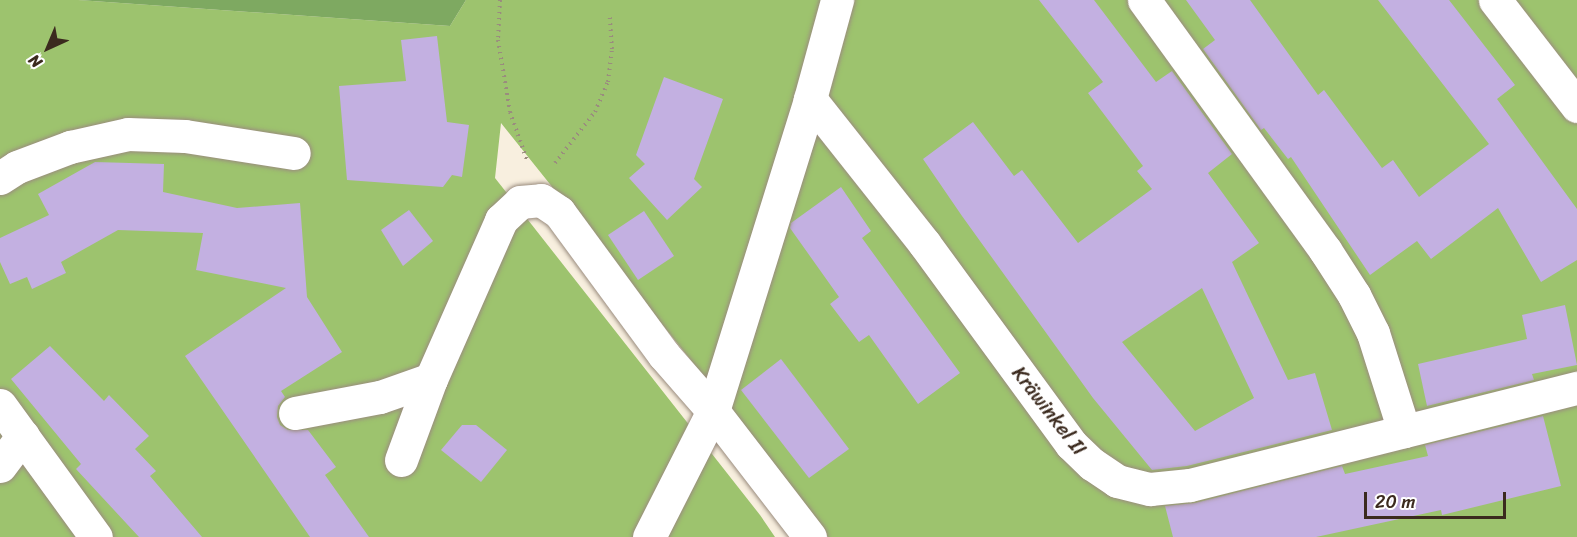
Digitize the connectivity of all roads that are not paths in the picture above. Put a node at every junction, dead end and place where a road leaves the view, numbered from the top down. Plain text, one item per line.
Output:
1 (837, 0) edge
2 (1144, 0) edge
3 (1495, 0) edge
4 (810, 99) junction
5 (1577, 105) edge
6 (294, 153) dead end
7 (0, 178) edge
8 (431, 379) junction
9 (1577, 388) edge
10 (0, 405) edge
11 (713, 411) junction
12 (295, 413) dead end
13 (1404, 431) junction
14 (22, 436) junction
15 (401, 460) dead end
16 (0, 466) edge
17 (96, 537) edge
18 (649, 537) edge
19 (810, 537) edge

1 - 4 lane
2 - 13 lane
3 - 5 lane
4 - 11 lane
4 - 13 lane, Kräwinkel II
6 - 7 lane
8 - 11 lane
8 - 12 lane
8 - 15 lane
9 - 13 lane, Kräwinkel II
10 - 14 lane
11 - 18 lane
11 - 19 lane
14 - 16 lane
14 - 17 lane

